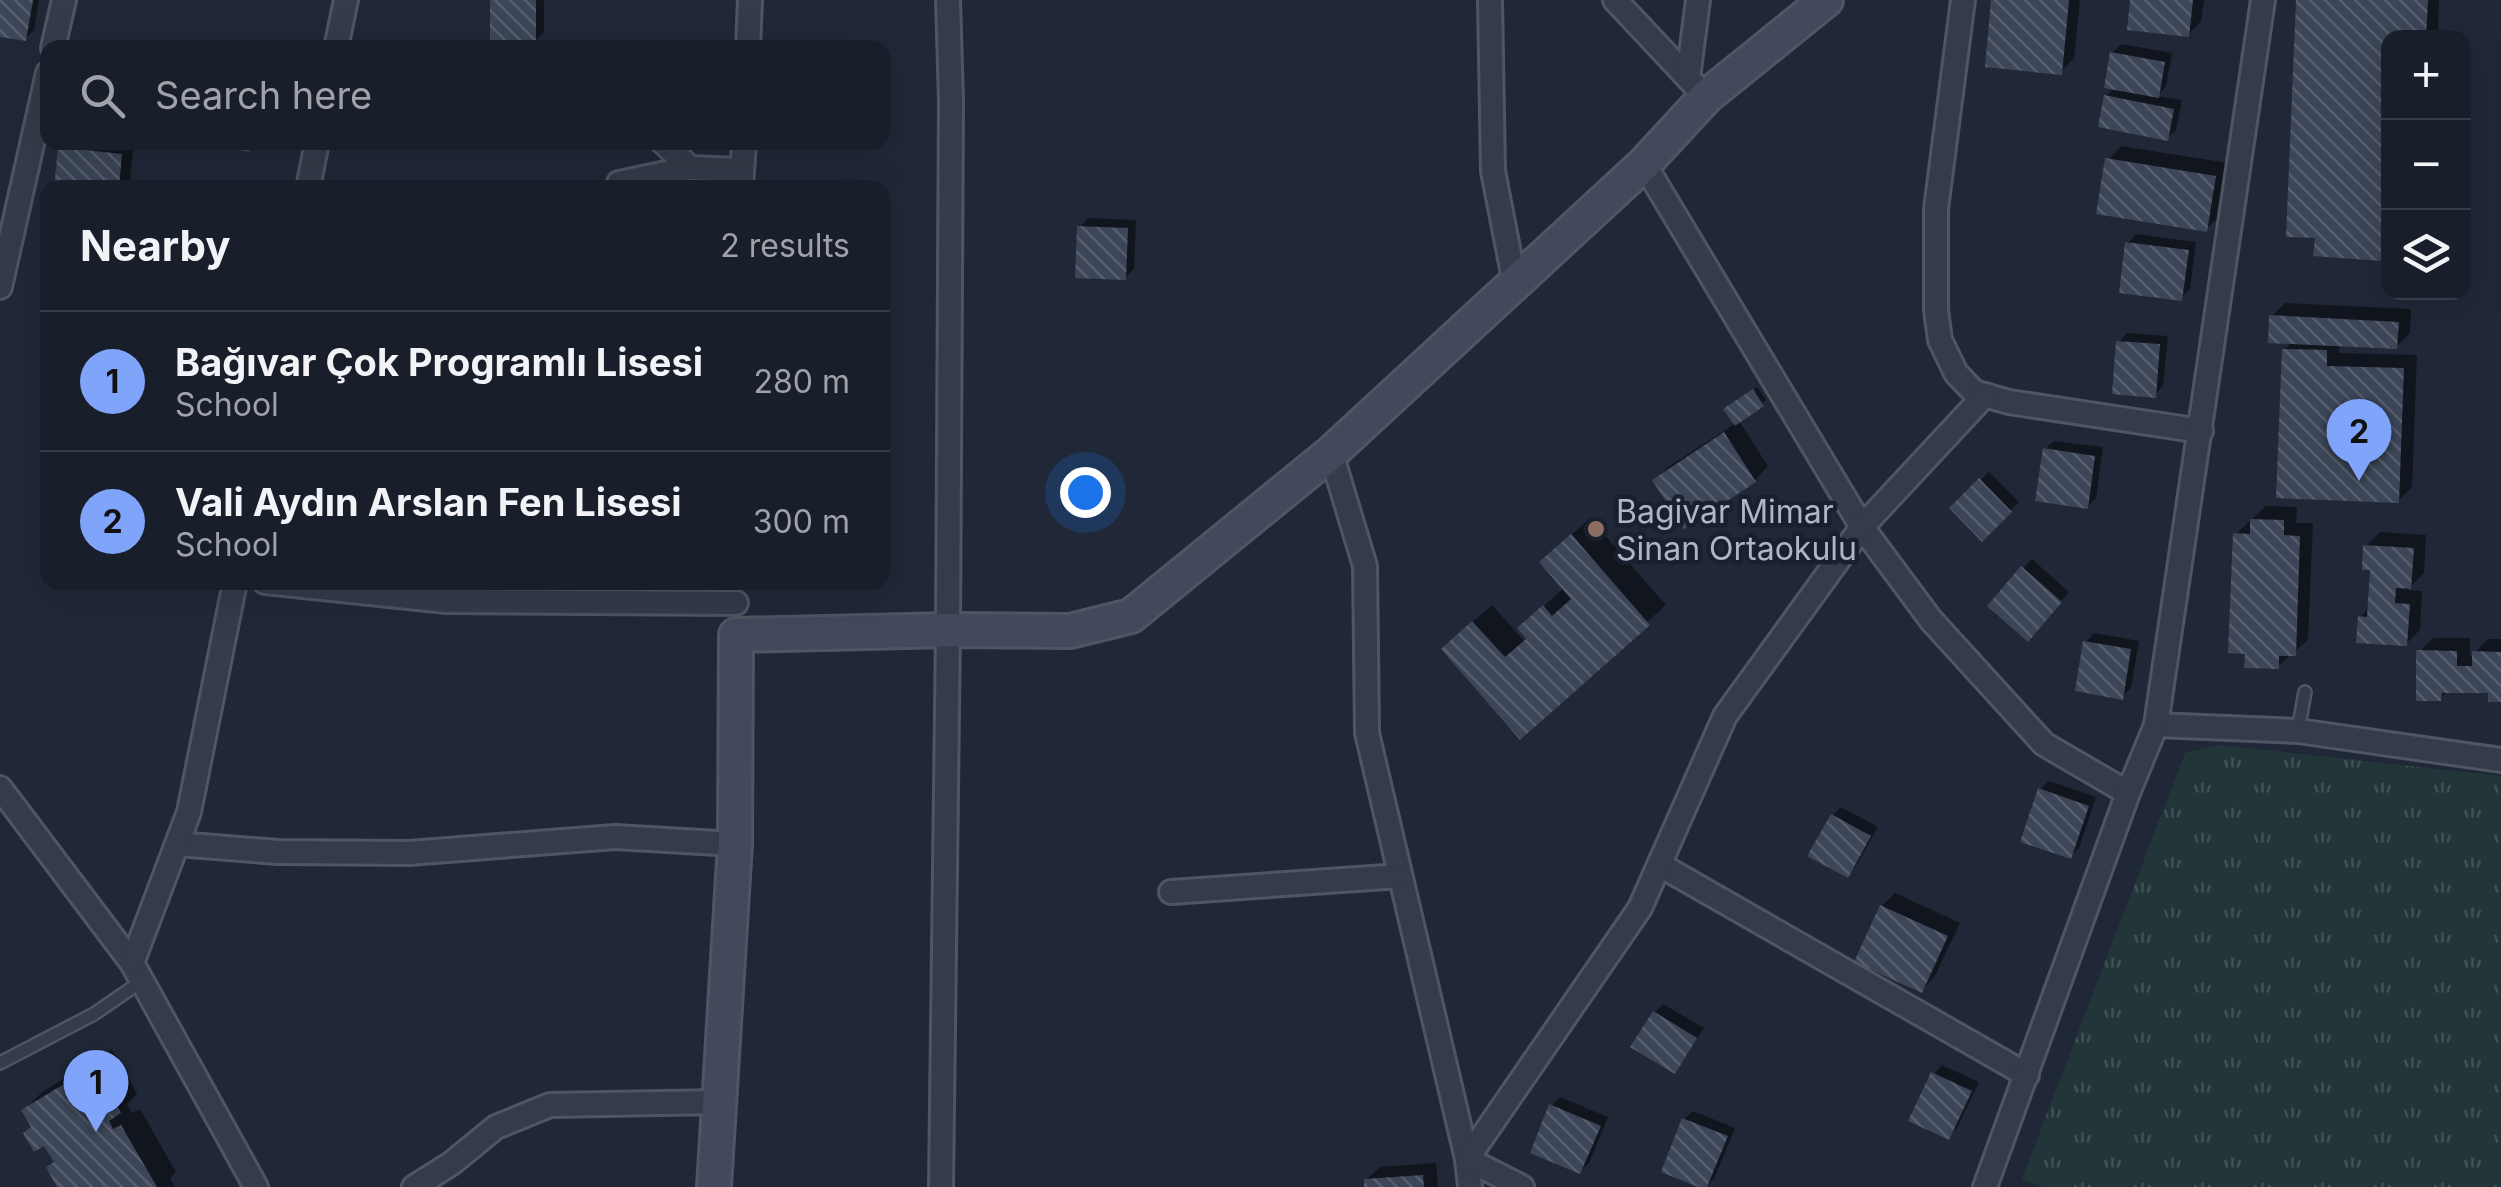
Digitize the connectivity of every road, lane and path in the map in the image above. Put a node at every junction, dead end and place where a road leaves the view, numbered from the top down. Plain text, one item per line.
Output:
1 (64, 0) edge
2 (346, 0) edge
3 (750, 0) edge
4 (948, 0) edge
5 (1490, 0) edge
6 (1615, 0) edge
7 (1698, 0) edge
8 (1826, 0) edge
9 (1963, 0) edge
10 (2263, 0) edge
11 (55, 40) edge
12 (338, 40) edge
13 (748, 40) edge
14 (1698, 88) junction
15 (40, 110) edge
16 (315, 150) edge
17 (671, 150) edge
18 (744, 150) edge
19 (1644, 164) junction
20 (690, 168) junction
21 (742, 179) edge
22 (310, 180) edge
23 (632, 180) edge
24 (1515, 284) junction
25 (0, 287) edge
26 (1985, 395) junction
27 (2201, 430) junction
28 (1331, 453) junction
29 (1862, 527) junction
30 (233, 590) edge
31 (342, 590) edge
32 (736, 607) edge
33 (948, 630) junction
34 (2305, 692) dead end
35 (2156, 725) junction
36 (2298, 731) junction
37 (2501, 760) edge
38 (0, 788) edge
39 (2128, 793) junction
40 (177, 844) junction
41 (734, 844) junction
42 (1660, 865) junction
43 (1400, 876) junction
44 (1171, 892) dead end
45 (137, 972) junction
46 (0, 1063) edge
47 (2027, 1075) junction
48 (720, 1102) junction
49 (1466, 1159) junction
50 (256, 1187) edge
51 (414, 1187) edge
52 (714, 1187) edge
53 (941, 1187) edge
54 (1470, 1187) edge
55 (1522, 1187) edge
56 (1985, 1187) edge

1 - 11 street
2 - 12 street
3 - 13 street
4 - 33 street
5 - 24 street
6 - 14 street
7 - 14 street
8 - 14 street
9 - 26 street
10 - 27 street
14 - 19 street
15 - 25 street
16 - 22 street
17 - 20 street
18 - 21 street
19 - 24 street
19 - 29 street
20 - 21 street
20 - 23 street
24 - 28 street
26 - 27 street
26 - 29 street
27 - 35 street
28 - 33 street
28 - 43 street
29 - 39 street
29 - 42 street
30 - 40 street
31 - 32 street
32 - 33 street
32 - 41 street
33 - 53 street
34 - 36 lane
35 - 36 street
35 - 39 street
36 - 37 street
38 - 45 street
39 - 47 street
40 - 41 street
40 - 45 street
41 - 48 street
42 - 47 street
42 - 49 street
43 - 44 street
43 - 49 street
45 - 46 lane
45 - 50 street
47 - 56 street
48 - 51 street
48 - 52 street
49 - 54 street
49 - 55 street

